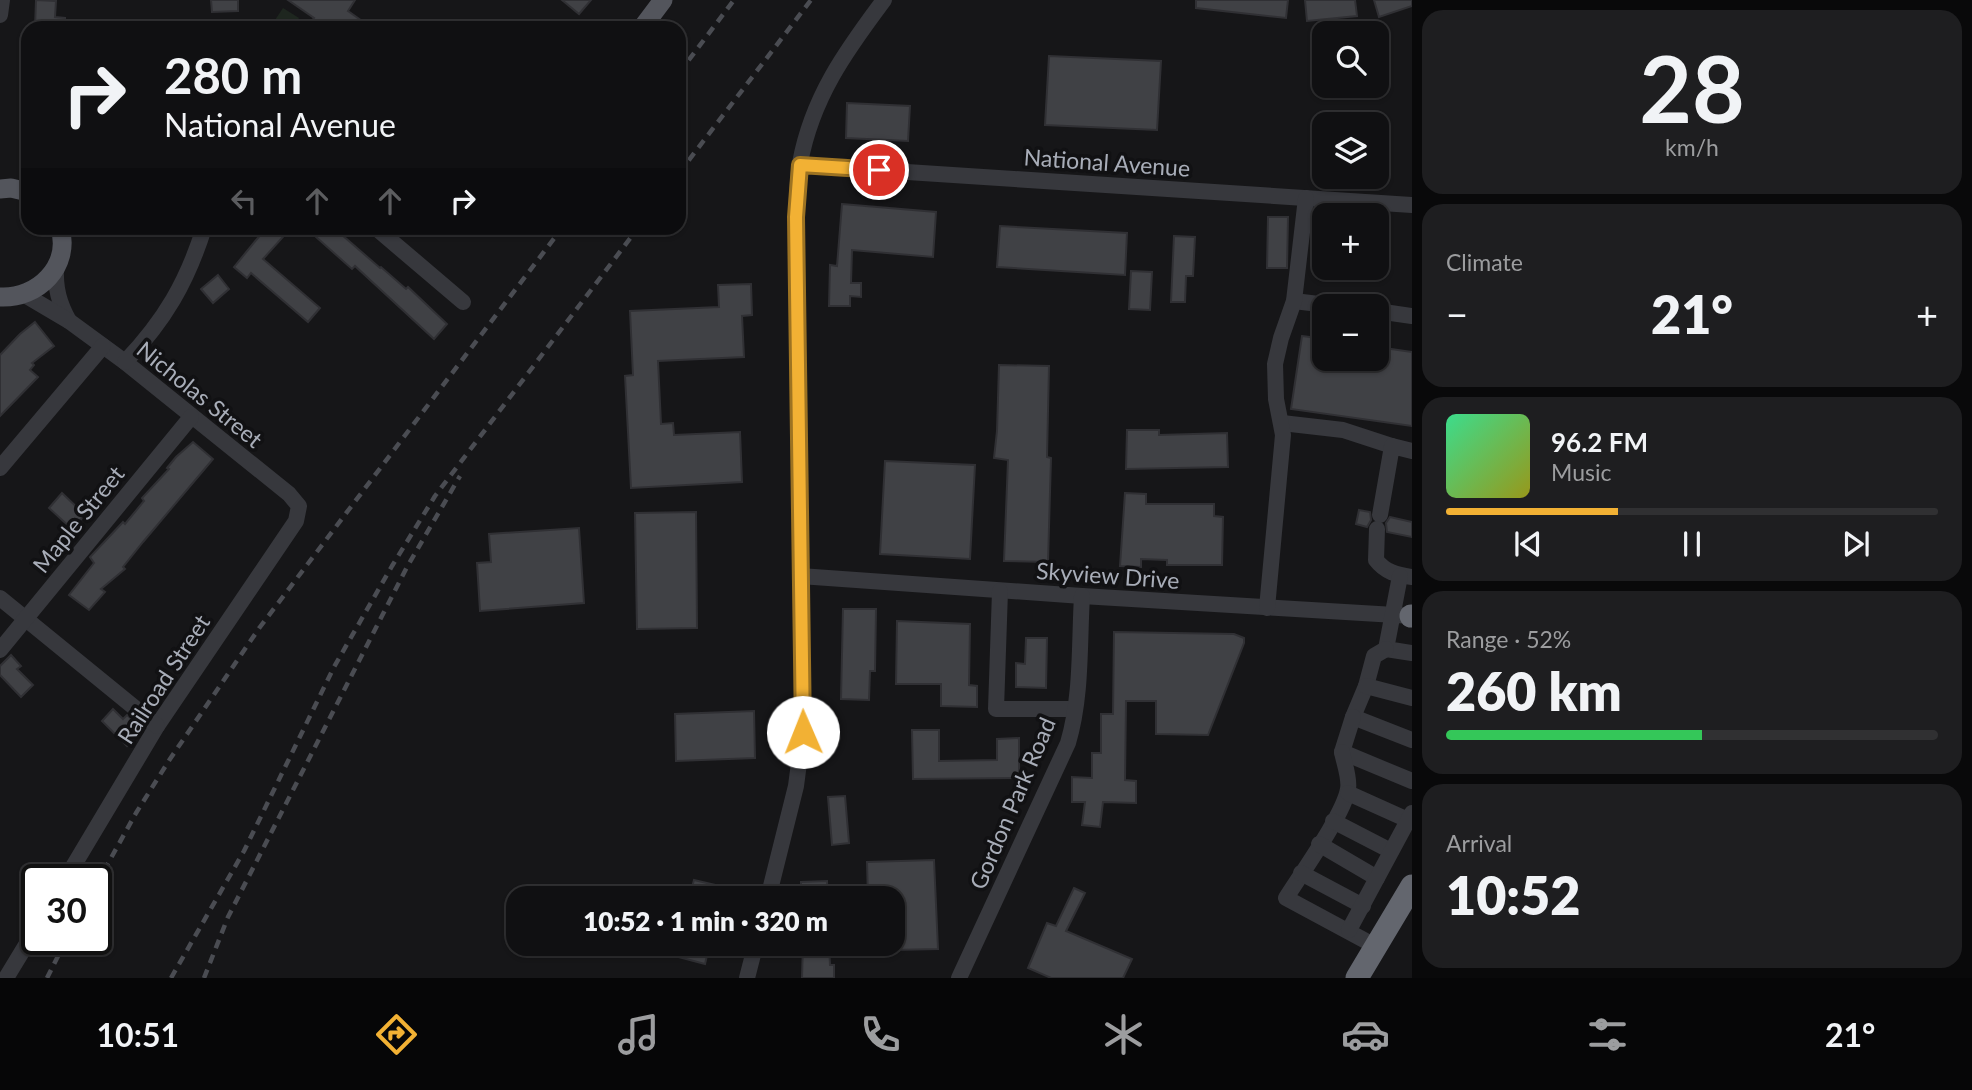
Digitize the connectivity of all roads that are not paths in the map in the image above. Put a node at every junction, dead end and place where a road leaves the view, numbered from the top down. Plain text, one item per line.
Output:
1 (2, 0) edge
2 (663, 0) edge
3 (884, 0) edge
4 (0, 15) edge
5 (647, 21) edge
6 (800, 165) junction
7 (0, 189) edge
8 (21, 190) edge
9 (1306, 198) junction
10 (1412, 205) edge
11 (61, 235) edge
12 (202, 235) edge
13 (384, 235) edge
14 (56, 267) junction
15 (24, 295) junction
16 (0, 297) edge
17 (1294, 301) junction
18 (463, 302) dead end
19 (1312, 303) edge
20 (1389, 313) edge
21 (1412, 316) edge
22 (69, 321) junction
23 (103, 346) junction
24 (125, 362) junction
25 (191, 417) junction
26 (1282, 423) junction
27 (1392, 446) junction
28 (1412, 451) edge
29 (0, 468) edge
30 (299, 506) joint
31 (800, 576) junction
32 (1406, 576) edge
33 (1000, 591) junction
34 (1082, 596) junction
35 (0, 598) edge
36 (1267, 608) junction
37 (1393, 615) junction
38 (1412, 616) edge
39 (26, 618) junction
40 (1386, 649) junction
41 (0, 650) edge
42 (1412, 653) edge
43 (1366, 686) junction
44 (1412, 698) edge
45 (1075, 709) junction
46 (1353, 717) junction
47 (157, 726) junction
48 (1412, 740) edge
49 (1342, 752) junction
50 (1412, 781) edge
51 (1348, 793) junction
52 (1410, 817) edge
53 (1334, 821) junction
54 (1319, 844) junction
55 (1391, 851) junction
56 (75, 864) edge
57 (1301, 873) junction
58 (1377, 878) junction
59 (771, 886) edge
60 (1412, 886) edge
61 (1363, 906) junction
62 (1349, 930) junction
63 (1377, 947) junction
64 (21, 953) edge
65 (753, 956) edge
66 (6, 978) edge
67 (747, 978) edge
68 (959, 978) edge
69 (1357, 978) edge

1 - 4 street
2 - 5 main road
3 - 6 street
6 - 9 street, National Avenue
6 - 31 street
7 - 8 main road
9 - 10 street, National Avenue
9 - 17 street
11 - 14 main road
12 - 24 street
13 - 18 street
14 - 15 main road
14 - 22 street
15 - 16 main road
15 - 22 street, Nicholas Street
17 - 19 street
17 - 26 street
20 - 21 street
22 - 23 street, Nicholas Street
23 - 24 street, Nicholas Street
23 - 29 street
24 - 25 street, Nicholas Street
25 - 30 street, Nicholas Street
25 - 39 street, Maple Street
26 - 27 street
26 - 36 street
27 - 28 street
27 - 32 street
30 - 47 street, Railroad Street
31 - 33 street, Skyview Drive
31 - 59 street
32 - 37 street
33 - 34 street, Skyview Drive
33 - 45 street
34 - 36 street, Skyview Drive
34 - 45 street, Gordon Park Road
35 - 39 street
36 - 37 street, Skyview Drive
37 - 38 street, Skyview Drive
37 - 40 street
39 - 41 street, Maple Street
39 - 47 street
40 - 42 street
40 - 43 street
43 - 44 street
43 - 46 street
45 - 68 street, Gordon Park Road
46 - 48 street
46 - 49 street
47 - 56 street, Railroad Street
49 - 50 street
49 - 51 street
51 - 52 street
51 - 53 street
52 - 55 street
53 - 54 street
53 - 55 street
54 - 57 street
54 - 58 street
55 - 58 street
57 - 61 street
57 - 62 street
58 - 61 street
60 - 63 highway
61 - 62 street
62 - 63 street
63 - 69 highway
64 - 66 street
65 - 67 street

